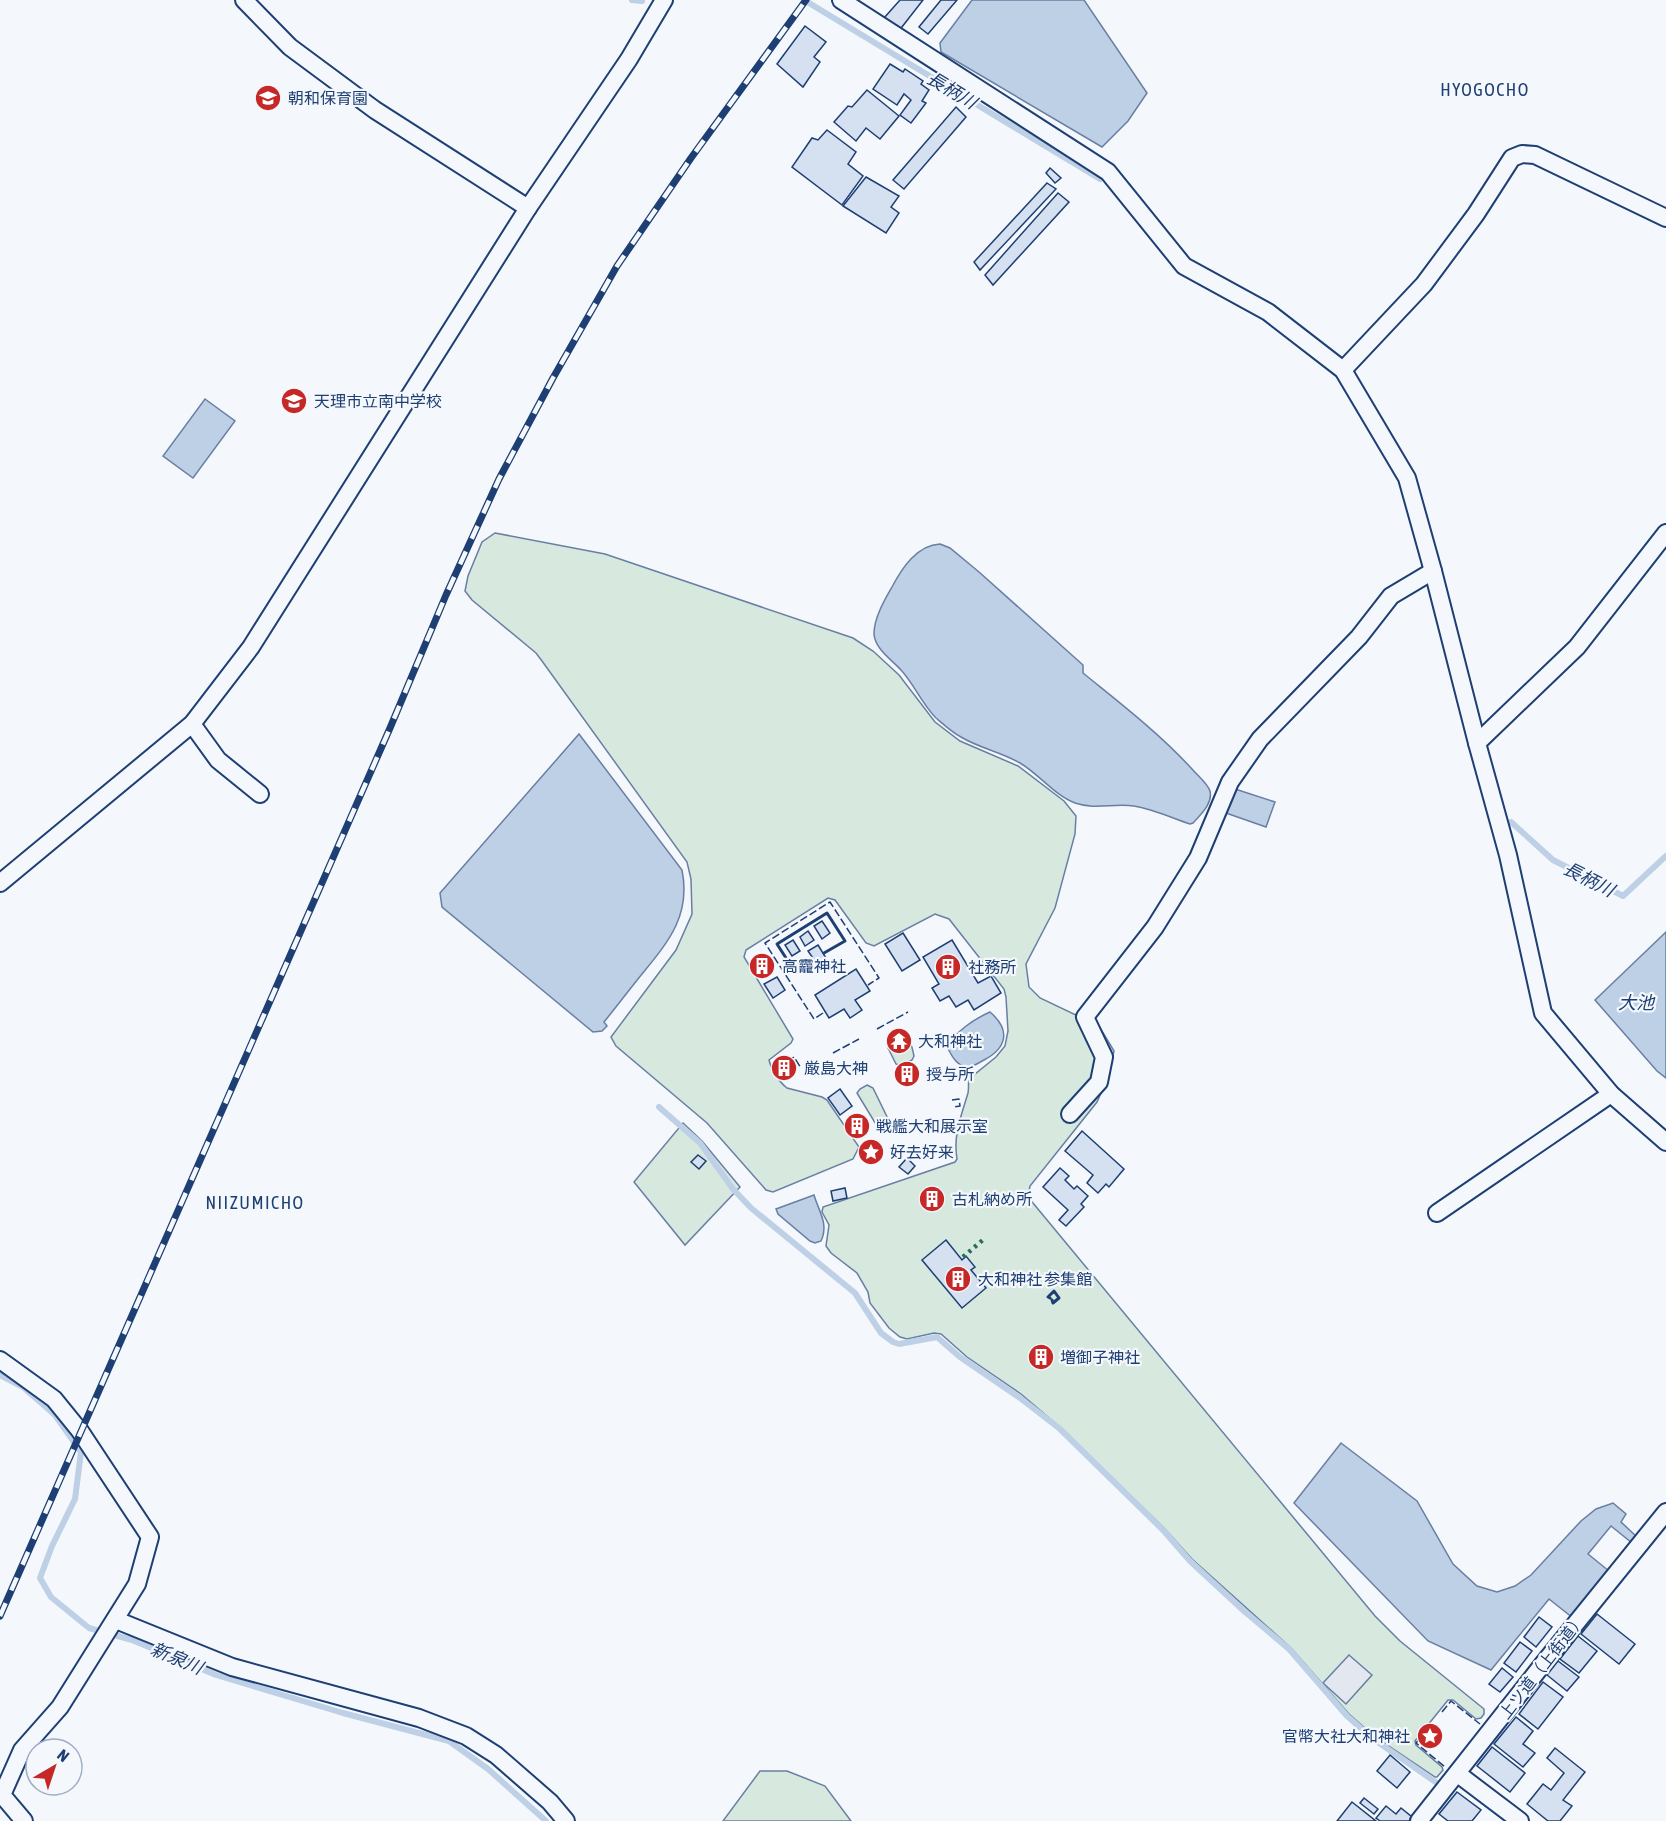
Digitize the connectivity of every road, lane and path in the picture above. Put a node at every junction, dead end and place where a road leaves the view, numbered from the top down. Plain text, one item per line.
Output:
1 (244, 0) edge
2 (664, 0) edge
3 (841, 0) edge
4 (528, 208) junction
5 (1666, 218) edge
6 (1343, 370) junction
7 (1666, 533) edge
8 (1433, 571) junction
9 (192, 724) junction
10 (1477, 743) junction
11 (260, 794) dead end
12 (0, 883) edge
13 (1611, 1094) junction
14 (1070, 1114) dead end
15 (1666, 1142) edge
16 (1437, 1213) dead end
17 (0, 1360) edge
18 (1666, 1512) edge
19 (116, 1620) junction
20 (1458, 1774) junction
21 (24, 1821) edge
22 (566, 1821) edge
23 (1419, 1821) edge
24 (1520, 1821) edge

1 - 4 street
2 - 4 street
3 - 6 street
4 - 9 street
5 - 6 street
6 - 8 street
7 - 10 street
8 - 10 street
8 - 14 street
9 - 11 street
9 - 12 street
10 - 13 street
13 - 15 street
13 - 16 street
17 - 19 street
18 - 20 street, 上ツ道（上街道）
19 - 21 street
19 - 22 street
20 - 23 street, 上ツ道（上街道）
20 - 24 street

